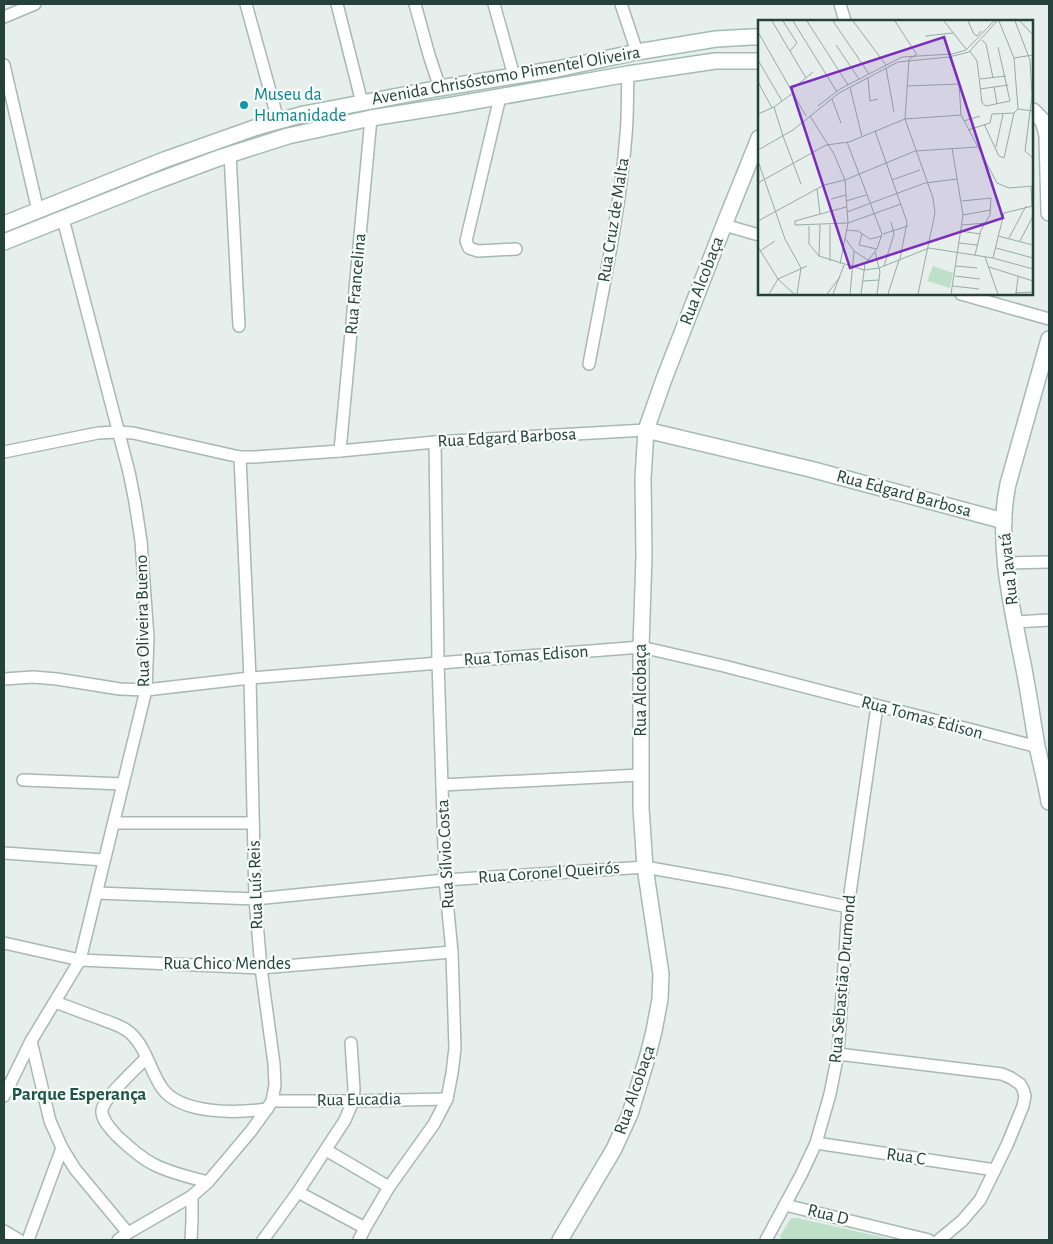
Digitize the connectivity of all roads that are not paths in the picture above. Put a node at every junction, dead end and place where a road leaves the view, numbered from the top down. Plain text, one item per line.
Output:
1 (35, 4) edge
2 (246, 4) edge
3 (337, 4) edge
4 (415, 4) edge
5 (494, 4) edge
6 (621, 4) edge
7 (840, 4) edge
8 (4, 16) edge
9 (845, 20) edge
10 (758, 37) edge
11 (637, 52) junction
12 (758, 61) edge
13 (4, 65) edge
14 (628, 74) junction
15 (514, 76) junction
16 (440, 88) junction
17 (500, 96) junction
18 (362, 103) junction
19 (1033, 111) edge
20 (1049, 115) edge
21 (371, 118) junction
22 (278, 120) junction
23 (1033, 130) edge
24 (1048, 135) edge
25 (758, 140) edge
26 (230, 154) junction
27 (38, 211) junction
28 (1049, 213) edge
29 (64, 218) junction
30 (4, 224) edge
31 (724, 225) junction
32 (758, 235) edge
33 (4, 242) edge
34 (516, 249) dead end
35 (965, 295) edge
36 (1049, 319) edge
37 (239, 326) dead end
38 (1049, 339) edge
39 (589, 364) dead end
40 (646, 430) junction
41 (118, 432) junction
42 (435, 442) junction
43 (340, 451) junction
44 (4, 452) edge
45 (240, 457) junction
46 (1004, 521) junction
47 (1049, 562) edge
48 (1006, 563) junction
49 (1049, 620) edge
50 (1015, 622) junction
51 (641, 647) junction
52 (438, 662) junction
53 (250, 678) junction
54 (4, 679) edge
55 (146, 690) junction
56 (877, 706) junction
57 (1038, 747) junction
58 (640, 775) junction
59 (23, 780) dead end
60 (122, 784) junction
61 (442, 785) junction
62 (1049, 802) edge
63 (114, 823) junction
64 (253, 823) junction
65 (4, 853) edge
66 (104, 860) junction
67 (645, 867) junction
68 (445, 880) junction
69 (97, 893) junction
70 (255, 899) junction
71 (848, 906) junction
72 (4, 944) edge
73 (452, 952) junction
74 (80, 960) junction
75 (261, 968) junction
76 (55, 1002) junction
77 (31, 1041) junction
78 (351, 1043) dead end
79 (838, 1054) junction
80 (146, 1058) junction
81 (4, 1096) edge
82 (447, 1098) junction
83 (353, 1101) junction
84 (270, 1105) junction
85 (816, 1143) junction
86 (62, 1148) junction
87 (326, 1150) junction
88 (995, 1170) junction
89 (208, 1182) junction
90 (389, 1187) junction
91 (298, 1192) junction
92 (192, 1196) junction
93 (785, 1205) junction
94 (365, 1228) junction
95 (4, 1231) edge
96 (128, 1233) junction
97 (19, 1240) edge
98 (28, 1240) edge
99 (118, 1240) edge
100 (190, 1240) edge
101 (263, 1240) edge
102 (359, 1240) edge
103 (560, 1240) edge
104 (766, 1240) edge
105 (929, 1240) edge
106 (939, 1240) edge

1 - 8 street
2 - 22 street
3 - 18 street
4 - 16 street
5 - 15 street
6 - 11 street
7 - 9 street
10 - 11 main road, Avenida Chrisóstomo Pimentel Oliveira
11 - 15 main road, Avenida Chrisóstomo Pimentel Oliveira
12 - 14 main road, Avenida Chrisóstomo Pimentel Oliveira
13 - 27 street
14 - 17 main road, Avenida Chrisóstomo Pimentel Oliveira
14 - 39 street, Rua Cruz de Malta
15 - 16 main road, Avenida Chrisóstomo Pimentel Oliveira
16 - 18 main road, Avenida Chrisóstomo Pimentel Oliveira
17 - 21 main road, Avenida Chrisóstomo Pimentel Oliveira
17 - 34 street
18 - 22 main road, Avenida Chrisóstomo Pimentel Oliveira
19 - 20 main road
19 - 24 main road
21 - 26 main road, Avenida Chrisóstomo Pimentel Oliveira
21 - 43 street, Rua Francelina
22 - 27 main road, Avenida Chrisóstomo Pimentel Oliveira
23 - 24 main road
24 - 28 main road
25 - 31 main road, Rua Alcobaça
26 - 29 main road, Avenida Chrisóstomo Pimentel Oliveira
26 - 37 street
27 - 30 main road, Avenida Chrisóstomo Pimentel Oliveira
29 - 33 main road, Avenida Chrisóstomo Pimentel Oliveira
29 - 41 street, Rua Oliveira Bueno
31 - 32 street
31 - 40 main road, Rua Alcobaça
35 - 36 street
38 - 46 main road, Rua Javatá
40 - 42 street, Rua Edgard Barbosa
40 - 46 main road, Rua Edgard Barbosa
40 - 51 main road, Rua Alcobaça
41 - 44 street, Rua Edgard Barbosa
41 - 45 street, Rua Edgard Barbosa
41 - 55 street, Rua Oliveira Bueno
42 - 43 street, Rua Edgard Barbosa
42 - 52 street, Rua Sílvio Costa
43 - 45 street, Rua Edgard Barbosa
45 - 53 street, Rua Luís Reis
46 - 48 main road, Rua Javatá
47 - 48 street
48 - 50 main road, Rua Javatá
49 - 50 street
50 - 57 main road, Rua Javatá
51 - 52 street, Rua Tomas Edison
51 - 56 street, Rua Tomas Edison
51 - 58 main road, Rua Alcobaça
52 - 53 street, Rua Tomas Edison
52 - 61 street, Rua Sílvio Costa
53 - 55 street, Rua Tomas Edison
53 - 64 street, Rua Luís Reis
54 - 55 street, Rua Tomas Edison
55 - 60 street, Rua Oliveira Bueno
56 - 57 street, Rua Tomas Edison
56 - 71 street, Rua Sebastião Drumond
57 - 62 main road, Rua Javatá
58 - 61 street
58 - 67 main road, Rua Alcobaça
59 - 60 street
60 - 63 street, Rua Oliveira Bueno
61 - 68 street, Rua Sílvio Costa
63 - 64 street
63 - 66 street, Rua Oliveira Bueno
64 - 70 street, Rua Luís Reis
65 - 66 street
66 - 69 street, Rua Oliveira Bueno
67 - 68 street, Rua Coronel Queirós
67 - 71 street, Rua Coronel Queirós
67 - 103 main road, Rua Alcobaça
68 - 70 street, Rua Coronel Queirós
68 - 73 street, Rua Sílvio Costa
69 - 70 street, Rua Coronel Queirós
69 - 74 street, Rua Oliveira Bueno
70 - 75 street, Rua Luís Reis
71 - 79 street, Rua Sebastião Drumond
72 - 74 street, Rua Chico Mendes
73 - 75 street, Rua Chico Mendes
73 - 82 street, Rua Sílvio Costa
74 - 75 street, Rua Chico Mendes
74 - 76 street, Rua Oliveira Bueno
75 - 84 street, Rua Luís Reis
76 - 77 street, Rua Oliveira Bueno
76 - 80 street, Rua Eucadia
77 - 81 street, Rua Oliveira Bueno
77 - 86 street
78 - 83 street
79 - 85 street, Rua Sebastião Drumond
79 - 88 street
80 - 84 street, Rua Eucadia
80 - 89 street
82 - 83 street, Rua Eucadia
82 - 90 street, Rua Sílvio Costa
83 - 84 street, Rua Eucadia
83 - 87 street
84 - 89 street
85 - 88 street, Rua C
85 - 93 street, Rua Sebastião Drumond
86 - 96 street
86 - 98 street
87 - 90 street
87 - 91 street
88 - 106 street
89 - 92 street
90 - 94 street, Rua Sílvio Costa
91 - 94 street
91 - 101 street
92 - 96 street
92 - 100 street
93 - 104 street, Rua Sebastião Drumond
93 - 105 street, Rua D
94 - 102 street, Rua Sílvio Costa
95 - 97 street
96 - 99 street

